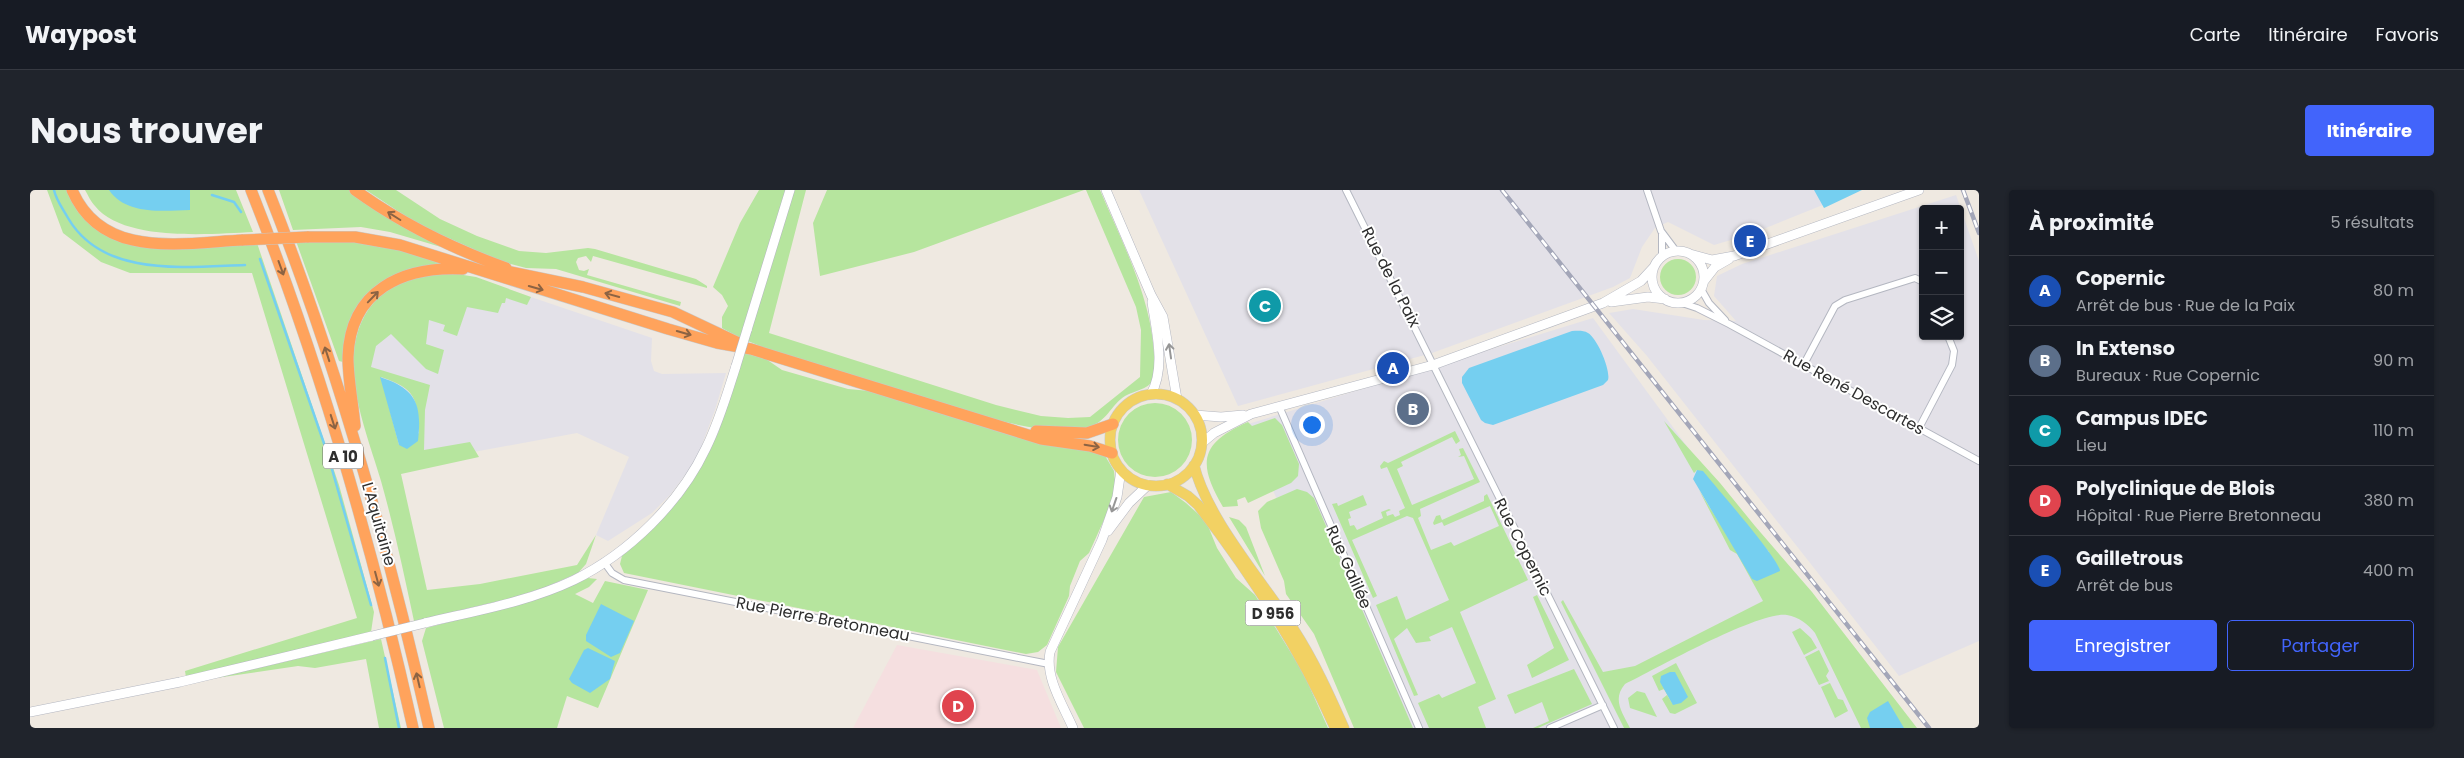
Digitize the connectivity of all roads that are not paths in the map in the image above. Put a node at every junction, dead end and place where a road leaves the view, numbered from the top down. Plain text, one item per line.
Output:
1 (72, 190) edge
2 (78, 190) edge
3 (251, 190) edge
4 (268, 190) edge
5 (355, 190) edge
6 (790, 190) edge
7 (1346, 190) edge
8 (1647, 190) edge
9 (1919, 190) edge
10 (1108, 191) edge
11 (1661, 230) junction
12 (306, 235) junction
13 (242, 238) junction
14 (1676, 251) junction
15 (1690, 254) junction
16 (1662, 256) junction
17 (1734, 256) junction
18 (1654, 267) junction
19 (472, 269) junction
20 (522, 274) junction
21 (1919, 280) edge
22 (1701, 287) junction
23 (1151, 295) junction
24 (1666, 300) junction
25 (1679, 302) junction
26 (1603, 304) junction
27 (1730, 324) junction
28 (1950, 340) edge
29 (751, 350) junction
30 (1804, 364) junction
31 (1433, 365) junction
32 (1151, 394) junction
33 (1177, 399) junction
34 (1279, 406) junction
35 (1251, 414) junction
36 (1195, 415) junction
37 (1112, 424) junction
38 (1919, 428) junction
39 (1012, 429) junction
40 (1202, 443) junction
41 (358, 450) junction
42 (1112, 453) junction
43 (1979, 462) edge
44 (1194, 465) junction
45 (1121, 470) junction
46 (1167, 484) junction
47 (1148, 485) junction
48 (1102, 540) junction
49 (604, 562) junction
50 (1049, 664) junction
51 (1603, 705) junction
52 (30, 712) edge
53 (413, 728) edge
54 (429, 728) edge
55 (1072, 728) edge
56 (1335, 728) edge
57 (1344, 728) edge
58 (1420, 728) edge
59 (1550, 728) edge
60 (1614, 728) edge

1 - 13 highway
2 - 13 highway
3 -> 53 highway, L'Aquitaine / A 10
41 -> 4 highway, L'Aquitaine / A 10
20 -> 5 highway
6 - 49 street, bridge
7 - 31 street, Rue de la Paix
8 - 11 street
9 - 17 street
10 - 23 street
11 - 14 street
11 - 16 street
12 - 13 highway, bridge
12 - 19 highway
12 - 20 highway
14 - 15 street
14 - 16 street
15 - 17 street
15 - 22 street
16 - 18 street
17 - 22 street
18 - 24 street
18 - 26 street
19 -> 29 highway
41 -> 19 highway
29 -> 20 highway
21 - 30 street
22 - 25 street
22 - 27 street, Rue René Descartes
23 - 32 street
33 -> 23 street
24 - 25 street
24 - 26 street
25 - 27 street, Rue René Descartes
26 - 31 street
27 - 30 street, Rue René Descartes
28 - 38 street
29 - 39 highway
30 - 38 street, Rue René Descartes
31 - 34 street
31 - 51 street, Rue Copernic
32 - 33 main road
32 - 37 main road
33 - 36 main road
34 - 35 street
34 - 58 street, Rue Galilée
35 - 36 street
35 - 40 street
36 - 40 main road
37 - 39 highway
37 - 42 main road
38 - 43 street, Rue René Descartes
39 -> 42 highway
40 - 44 main road
54 -> 41 highway, L'Aquitaine / A 10
42 - 45 main road
44 - 46 main road
44 - 57 main road, D 956
45 - 47 main road
45 -> 48 street
46 - 47 main road
46 - 56 main road, D 956
47 - 48 street
48 - 50 street
49 - 50 street, Rue Pierre Bretonneau
49 - 52 street, bridge
50 - 55 street
51 - 59 street
51 - 60 street, Rue Copernic

